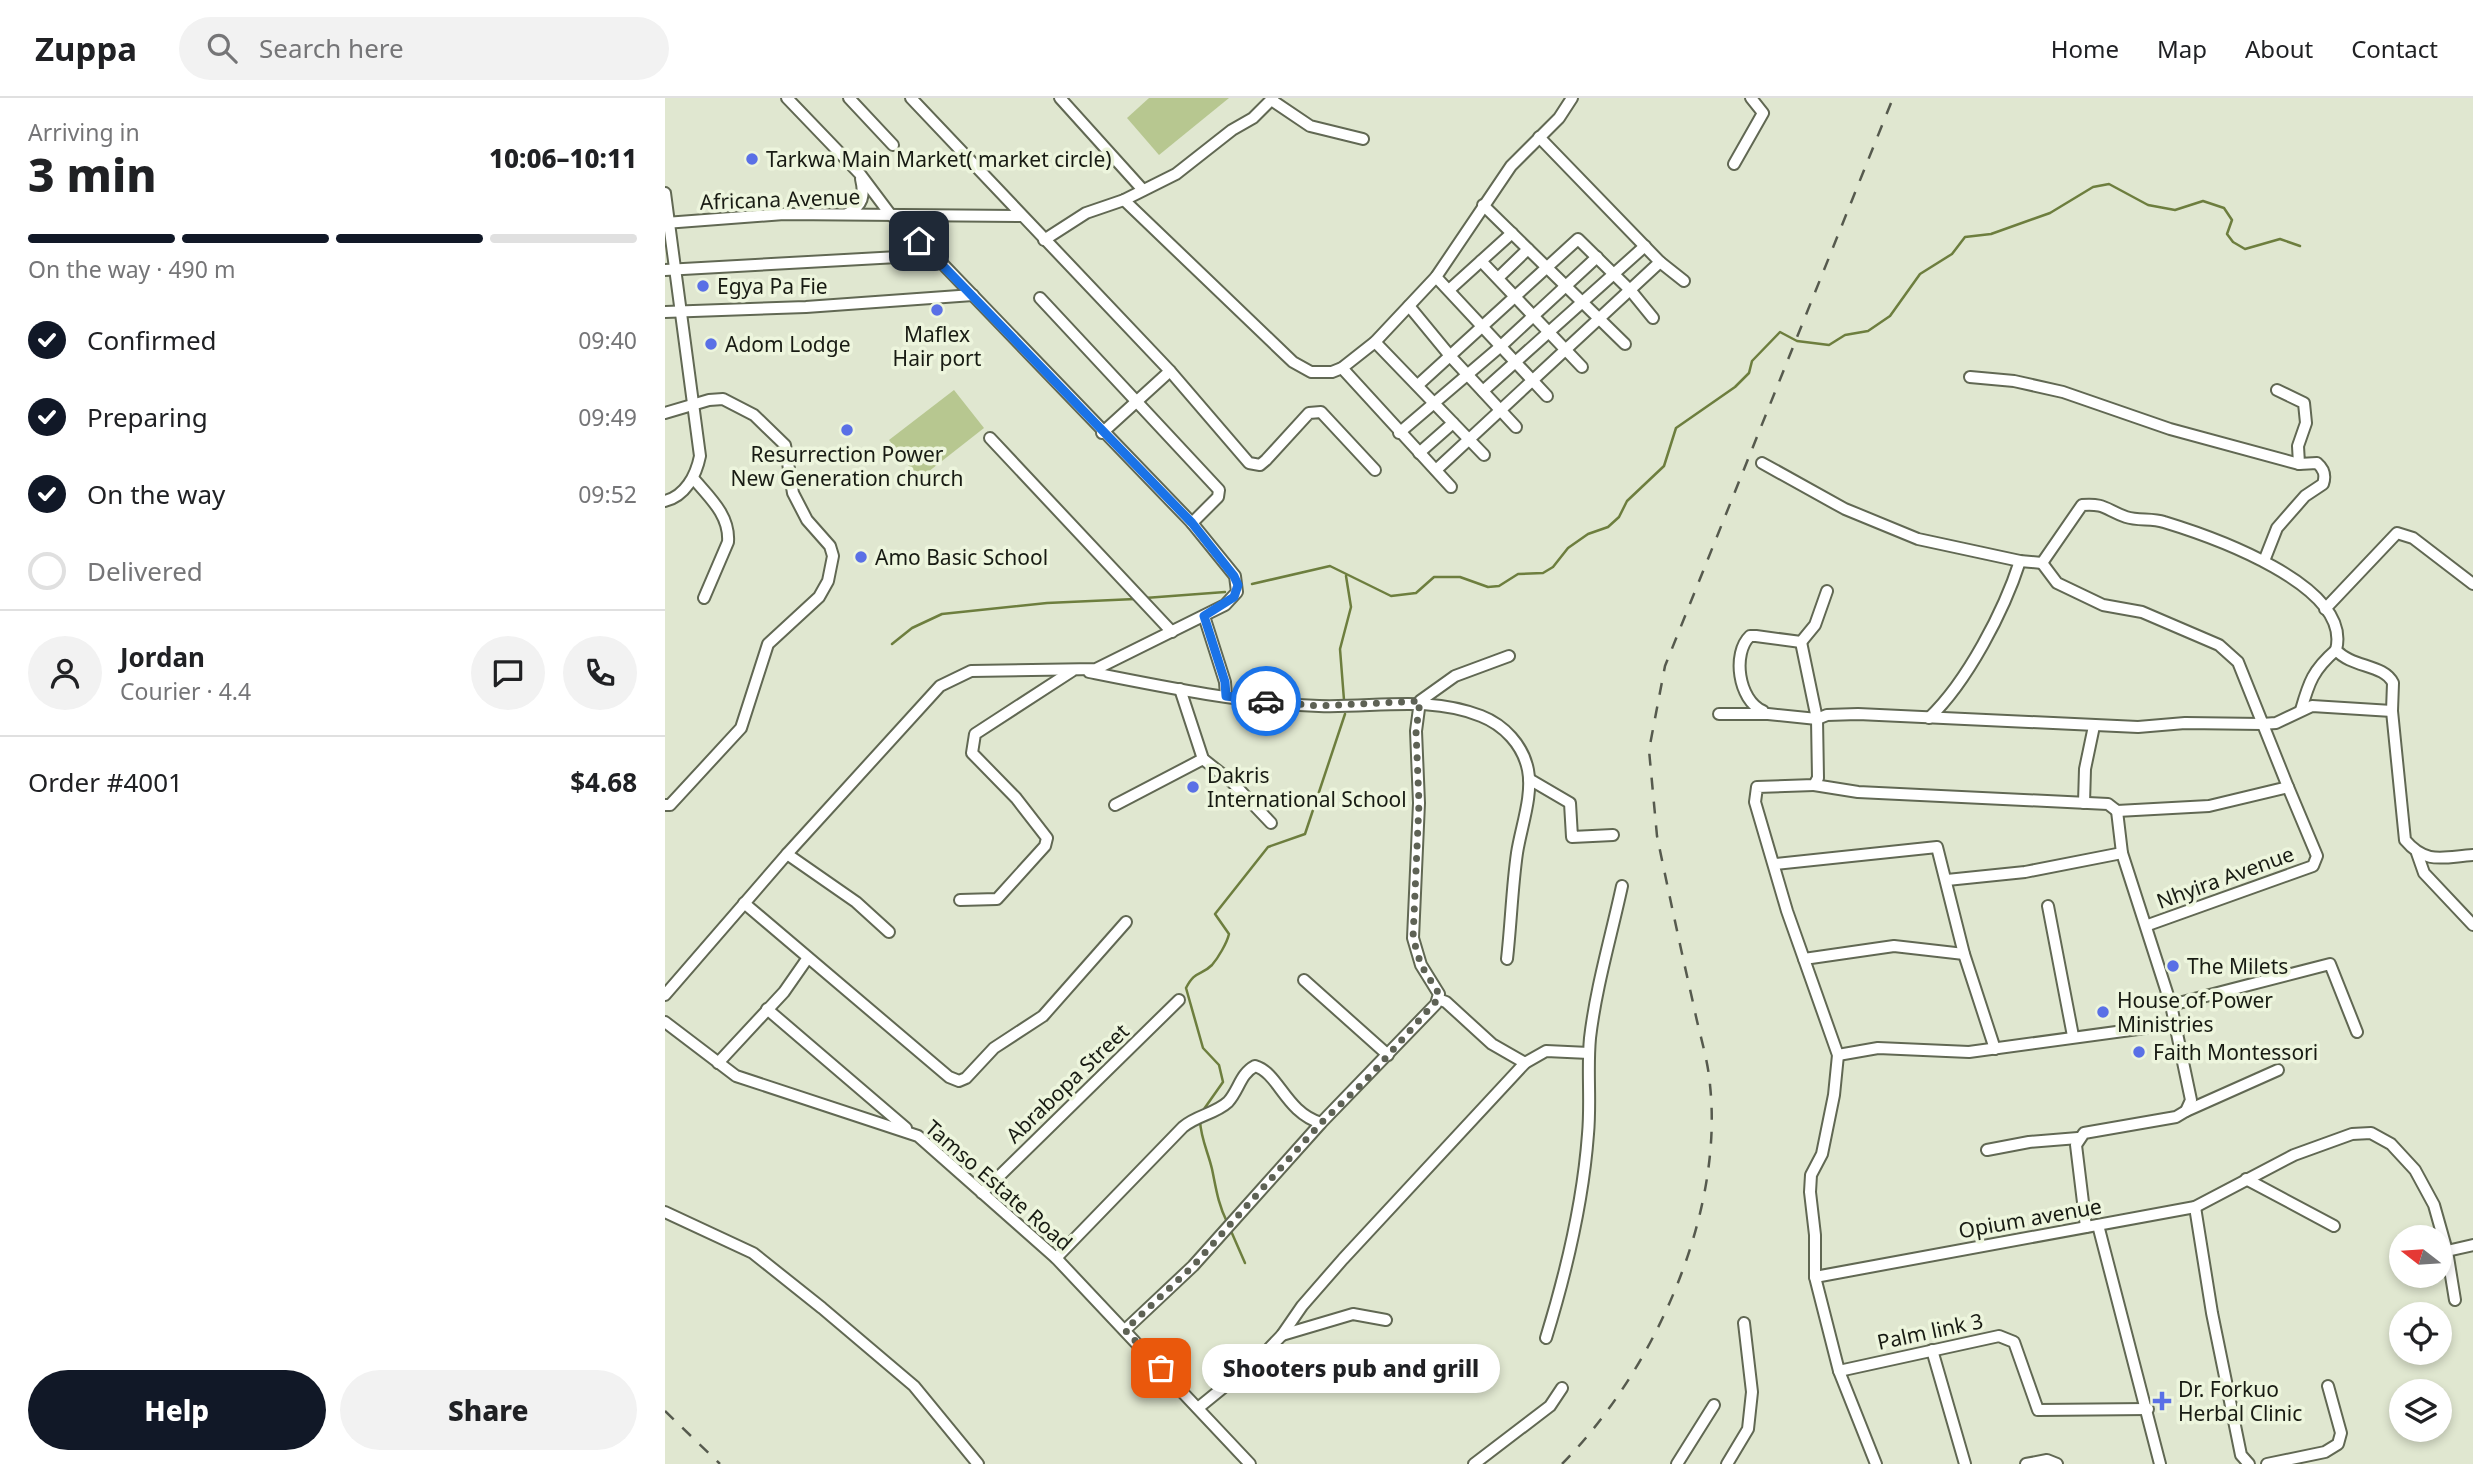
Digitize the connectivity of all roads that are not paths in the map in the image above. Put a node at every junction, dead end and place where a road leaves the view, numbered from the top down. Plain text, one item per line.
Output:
1 (787, 98) edge
2 (849, 98) edge
3 (911, 98) edge
4 (1060, 98) edge
5 (1572, 98) edge
6 (1751, 98) edge
7 (1273, 100) edge
8 (1539, 137) junction
9 (1363, 139) dead end
10 (893, 145) dead end
11 (1734, 164) dead end
12 (860, 174) junction
13 (1143, 190) junction
14 (665, 193) edge
15 (1124, 200) junction
16 (1483, 205) junction
17 (847, 214) junction
18 (890, 214) junction
19 (1022, 216) junction
20 (668, 223) edge
21 (1512, 233) junction
22 (1044, 240) junction
23 (1645, 246) junction
24 (1528, 249) junction
25 (934, 255) junction
26 (1597, 257) junction
27 (1481, 261) junction
28 (1661, 262) junction
29 (1547, 268) junction
30 (677, 269) junction
31 (665, 270) edge
32 (1614, 274) junction
33 (1436, 277) junction
34 (1498, 278) junction
35 (1684, 281) dead end
36 (1565, 286) junction
37 (1449, 290) junction
38 (1631, 291) junction
39 (973, 295) junction
40 (1516, 297) junction
41 (1039, 298) dead end
42 (1583, 303) junction
43 (1409, 306) junction
44 (681, 311) junction
45 (665, 312) edge
46 (1533, 315) junction
47 (1653, 318) dead end
48 (1600, 320) junction
49 (1485, 327) junction
50 (1550, 333) junction
51 (1375, 341) junction
52 (1625, 344) dead end
53 (1501, 346) junction
54 (1567, 351) junction
55 (1451, 357) junction
56 (1517, 363) junction
57 (1582, 367) dead end
58 (1342, 368) junction
59 (1170, 371) junction
60 (1467, 375) junction
61 (1971, 377) dead end
62 (1533, 381) junction
63 (1418, 386) junction
64 (2277, 390) dead end
65 (1483, 391) junction
66 (1547, 397) dead end
67 (1135, 403) junction
68 (1434, 403) junction
69 (693, 405) junction
70 (1501, 410) junction
71 (665, 413) edge
72 (1453, 423) junction
73 (1516, 426) dead end
74 (1102, 433) junction
75 (1399, 433) junction
76 (990, 438) dead end
77 (1469, 440) junction
78 (1419, 453) junction
79 (1484, 455) dead end
80 (1762, 463) dead end
81 (2299, 464) junction
82 (1375, 470) dead end
83 (1436, 470) junction
84 (693, 478) junction
85 (1451, 487) dead end
86 (665, 501) edge
87 (1192, 523) junction
88 (2020, 561) junction
89 (2264, 561) junction
90 (2042, 563) junction
91 (2473, 584) edge
92 (1827, 591) dead end
93 (705, 597) dead end
94 (2325, 609) junction
95 (1204, 616) junction
96 (1172, 632) junction
97 (1801, 642) junction
98 (2336, 650) junction
99 (1509, 656) dead end
100 (1077, 671) junction
101 (1180, 689) junction
102 (1226, 696) junction
103 (1420, 701) junction
104 (2301, 710) junction
105 (2392, 710) junction
106 (1719, 714) dead end
107 (1768, 714) junction
108 (1929, 718) junction
109 (1817, 719) junction
110 (2262, 724) junction
111 (2094, 726) junction
112 (1203, 759) junction
113 (1529, 779) junction
114 (1814, 785) junction
115 (2288, 787) junction
116 (2084, 803) junction
117 (665, 805) edge
118 (1115, 805) dead end
119 (2117, 811) junction
120 (1271, 823) dead end
121 (1613, 835) dead end
122 (2122, 853) junction
123 (2417, 853) junction
124 (786, 854) junction
125 (2473, 855) edge
126 (1775, 864) junction
127 (1947, 880) junction
128 (1622, 887) dead end
129 (960, 900) dead end
130 (744, 903) junction
131 (2048, 906) dead end
132 (1126, 922) dead end
133 (2148, 925) junction
134 (2473, 925) edge
135 (889, 932) dead end
136 (1964, 954) junction
137 (807, 959) junction
138 (1507, 959) dead end
139 (1804, 959) junction
140 (1304, 980) dead end
141 (665, 995) edge
142 (1438, 999) junction
143 (1179, 1000) dead end
144 (2171, 1005) junction
145 (768, 1009) junction
146 (665, 1022) edge
147 (2175, 1024) junction
148 (2357, 1032) dead end
149 (2073, 1036) junction
150 (1995, 1049) junction
151 (1589, 1053) junction
152 (1388, 1055) junction
153 (1838, 1055) junction
154 (718, 1063) junction
155 (1525, 1063) junction
156 (2279, 1070) dead end
157 (2186, 1111) junction
158 (1321, 1123) junction
159 (910, 1131) junction
160 (2078, 1138) junction
161 (1987, 1150) dead end
162 (2246, 1179) junction
163 (982, 1193) junction
164 (2195, 1206) junction
165 (665, 1212) edge
166 (2440, 1225) edge
167 (2092, 1226) junction
168 (2334, 1226) dead end
169 (2473, 1245) edge
170 (2452, 1250) edge
171 (1056, 1258) junction
172 (1815, 1277) junction
173 (2452, 1282) edge
174 (2455, 1300) dead end
175 (1386, 1320) dead end
176 (1744, 1322) dead end
177 (1125, 1330) junction
178 (1282, 1335) junction
179 (1546, 1338) dead end
180 (1932, 1350) junction
181 (1839, 1371) junction
182 (2328, 1386) dead end
183 (1562, 1388) dead end
184 (1714, 1405) dead end
185 (1198, 1408) junction
186 (2148, 1409) junction
187 (978, 1464) edge
188 (1250, 1464) edge
189 (1473, 1464) edge
190 (1677, 1464) edge
191 (1727, 1464) edge
192 (1876, 1464) edge
193 (1965, 1464) edge
194 (2026, 1464) edge
195 (2057, 1464) edge
196 (2160, 1464) edge
197 (2249, 1464) edge
198 (2267, 1464) edge

1 - 12 street
2 - 10 street
3 - 19 street
4 - 13 street
5 - 8 street
6 - 11 street
7 - 9 street
7 - 13 street
8 - 16 street
8 - 23 street
12 - 17 street
12 - 18 street
13 - 15 street
14 - 20 street
15 - 22 street
15 - 58 street
16 - 21 street
16 - 33 street
17 - 18 street, Africana Avenue
17 - 20 street, Africana Avenue
18 - 19 street, Africana Avenue
18 - 25 street
19 - 22 street
20 - 30 street
21 - 24 street
21 - 27 street
22 - 59 street
23 - 28 street
23 - 32 street
24 - 29 street
24 - 34 street
25 - 30 street
25 - 39 street
26 - 29 street
26 - 32 street
26 - 36 street
27 - 34 street
27 - 37 street
28 - 35 street
28 - 38 street
29 - 36 street
29 - 40 street
30 - 31 street
30 - 44 street
32 - 38 street
32 - 42 street
33 - 37 street
33 - 43 street
34 - 40 street
36 - 42 street
36 - 46 street
37 - 49 street
38 - 47 street
38 - 48 street
39 - 44 street
39 - 74 street
40 - 46 street
40 - 49 street
41 - 67 street
42 - 48 street
42 - 50 street
43 - 51 street
43 - 55 street
44 - 45 street
44 - 69 street
46 - 50 street
46 - 53 street
48 - 52 street
48 - 54 street
49 - 53 street
49 - 55 street
50 - 54 street
50 - 56 street
51 - 58 street
51 - 63 street
53 - 56 street
53 - 60 street
54 - 57 street
54 - 62 street
55 - 60 street
55 - 63 street
56 - 62 street
56 - 65 street
58 - 75 street
59 - 67 street
59 - 82 street
60 - 65 street
60 - 68 street
61 - 81 street
62 - 66 street
62 - 70 street
63 - 68 street
64 - 81 street
65 - 70 street
67 - 74 street
67 - 87 street
68 - 72 street
68 - 75 street
69 - 71 street
69 - 84 street
69 - 117 street
70 - 73 street
70 - 77 street
72 - 77 street
72 - 78 street
74 - 87 street
75 - 78 street
76 - 96 street
77 - 79 street
77 - 83 street
78 - 83 street
80 - 88 street
81 - 89 street
83 - 85 street
84 - 86 street
84 - 93 street
87 - 95 street
88 - 90 street
88 - 108 street
89 - 90 street
89 - 94 street
90 - 110 street, Nhyira Avenue
91 - 94 street
92 - 97 street
94 - 98 street
95 - 96 street
95 - 102 street
96 - 100 street
97 - 107 street
97 - 109 street
98 - 104 street
98 - 105 street
99 - 103 street
100 - 101 street
100 - 124 street
100 - 129 street
101 - 102 street
101 - 112 street
102 - 103 street
103 - 113 street
103 - 142 street
104 - 105 street
104 - 110 street
105 - 123 street
106 - 107 street
107 - 109 street
108 - 109 street
108 - 111 street
109 - 114 street
110 - 111 street
110 - 115 street, Nhyira Avenue
111 - 116 street
112 - 118 street
112 - 120 street
113 - 121 street
113 - 138 street
114 - 116 street
114 - 126 street
115 - 119 street
115 - 133 street, Nhyira Avenue
116 - 119 street
119 - 122 street
122 - 127 street
122 - 133 street
123 - 125 street
123 - 134 street
124 - 130 street
124 - 135 street
126 - 127 street
126 - 139 street
127 - 136 street
128 - 151 street
130 - 137 street
130 - 141 street
131 - 149 street
132 - 137 street
133 - 144 street
136 - 139 street
136 - 150 street
137 - 145 street
139 - 153 street
140 - 152 street
142 - 152 street
142 - 155 street
143 - 163 street, Abrabopa Street
144 - 147 street
144 - 148 street
145 - 154 street
145 - 159 street
146 - 154 street, Tamso Estate Road
147 - 149 street
147 - 157 street
149 - 150 street
150 - 153 street
151 - 155 street
151 - 179 street
152 - 158 street
153 - 172 street
154 - 159 street, Tamso Estate Road
155 - 178 street
156 - 157 street
157 - 160 street
158 - 171 street
158 - 177 street
159 - 163 street, Tamso Estate Road
160 - 161 street
160 - 167 street
162 - 164 street, Opium avenue
162 - 166 street, Opium avenue
162 - 168 street
163 - 171 street, Tamso Estate Road
164 - 167 street, Opium avenue
164 - 197 street
165 - 187 street
167 - 172 street, Opium avenue
167 - 186 street
169 - 170 street
171 - 177 street, Tamso Estate Road
172 - 181 street
173 - 174 street
175 - 178 street
176 - 191 street
177 - 185 street, Tamso Estate Road
178 - 185 street
180 - 181 street, Palm link 3
180 - 186 street, Palm link 3
180 - 193 street
181 - 192 street
182 - 198 street
183 - 189 street
184 - 190 street
185 - 188 street, Tamso Estate Road
186 - 196 street
194 - 195 street

